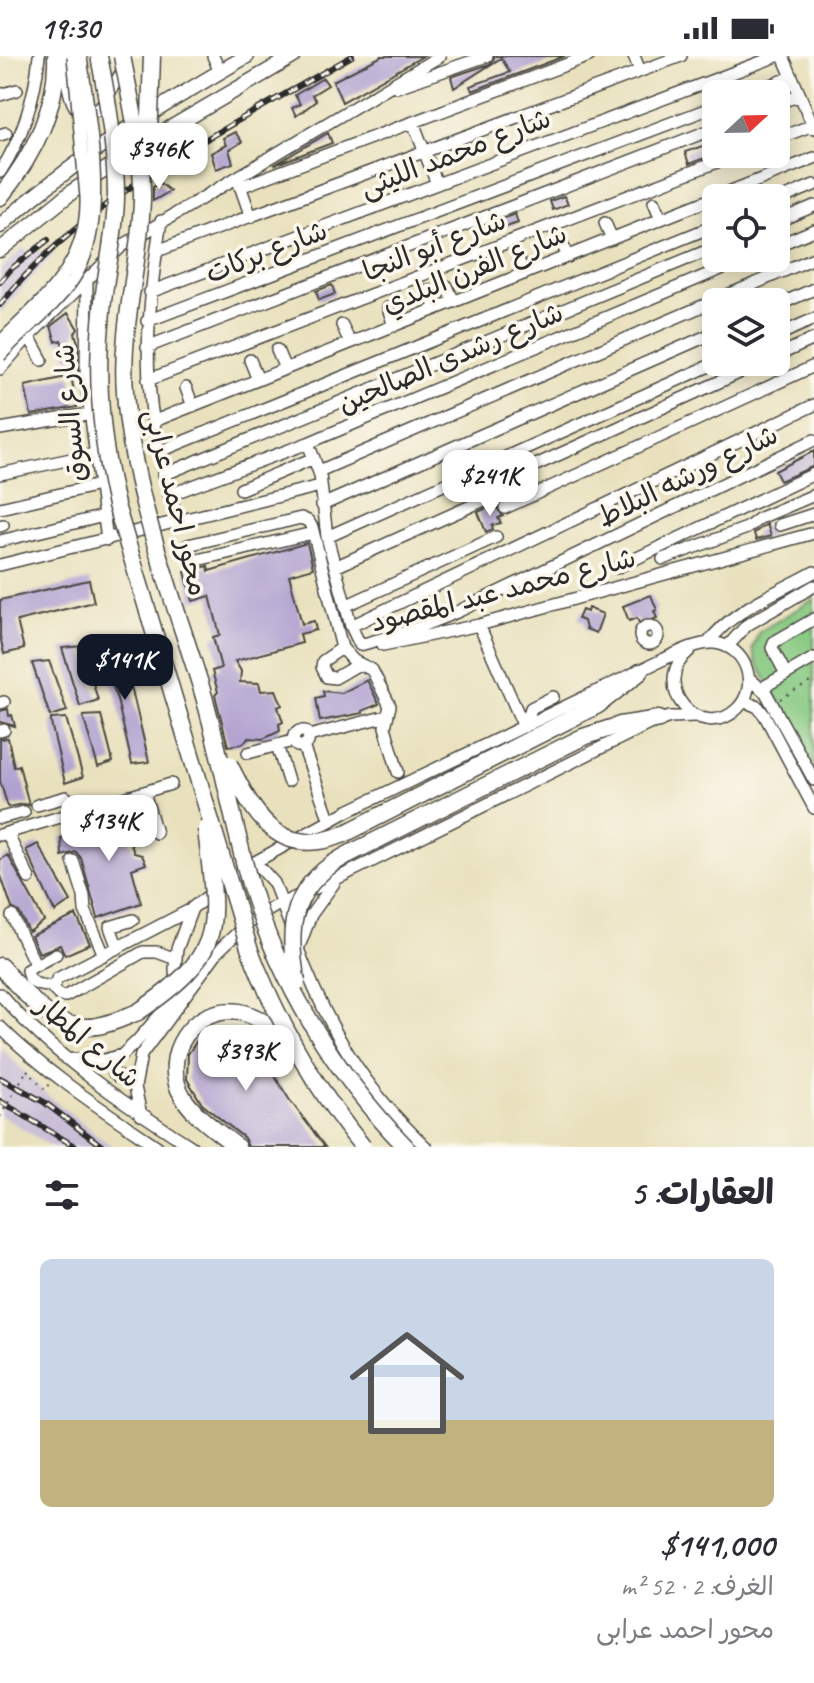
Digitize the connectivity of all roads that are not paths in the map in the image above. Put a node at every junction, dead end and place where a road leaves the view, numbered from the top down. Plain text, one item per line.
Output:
1 (39, 56) edge
2 (56, 56) edge
3 (64, 56) edge
4 (73, 56) edge
5 (81, 56) edge
6 (99, 56) edge
7 (125, 56) edge
8 (152, 56) edge
9 (213, 56) edge
10 (247, 56) edge
11 (294, 56) edge
12 (440, 56) edge
13 (487, 56) edge
14 (589, 56) edge
15 (634, 56) edge
16 (681, 56) edge
17 (777, 56) edge
18 (783, 56) edge
19 (640, 71) junction
20 (220, 72) junction
21 (792, 77) junction
22 (784, 80) edge
23 (17, 90) dead end
24 (381, 91) junction
25 (0, 95) edge
26 (800, 95) junction
27 (175, 98) junction
28 (790, 99) edge
29 (702, 111) edge
30 (147, 115) junction
31 (187, 118) junction
32 (413, 122) junction
33 (813, 126) edge
34 (702, 133) edge
35 (790, 134) edge
36 (155, 137) junction
37 (425, 152) junction
38 (814, 158) edge
39 (702, 168) edge
40 (141, 171) junction
41 (8, 174) edge
42 (238, 181) junction
43 (437, 184) junction
44 (814, 185) edge
45 (790, 195) edge
46 (0, 197) edge
47 (654, 202) dead end
48 (814, 206) edge
49 (790, 216) edge
50 (251, 217) junction
51 (661, 219) junction
52 (161, 221) junction
53 (605, 223) dead end
54 (0, 226) edge
55 (814, 230) edge
56 (702, 231) edge
57 (612, 239) junction
58 (790, 240) edge
59 (562, 243) dead end
60 (0, 250) edge
61 (157, 251) junction
62 (702, 253) edge
63 (568, 257) junction
64 (814, 258) edge
65 (518, 259) dead end
66 (714, 272) edge
67 (524, 274) junction
68 (87, 281) junction
69 (447, 286) dead end
70 (814, 289) edge
71 (428, 290) dead end
72 (150, 292) junction
73 (790, 300) edge
74 (454, 302) junction
75 (388, 308) dead end
76 (436, 309) junction
77 (814, 319) edge
78 (147, 321) junction
79 (342, 325) dead end
80 (394, 326) junction
81 (790, 330) edge
82 (29, 336) junction
83 (702, 338) edge
84 (814, 339) edge
85 (0, 342) edge
86 (350, 343) junction
87 (147, 347) junction
88 (277, 350) dead end
89 (790, 350) edge
90 (0, 356) edge
91 (42, 360) dead end
92 (250, 360) dead end
93 (814, 366) edge
94 (0, 369) edge
95 (285, 369) junction
96 (702, 369) edge
97 (732, 376) edge
98 (148, 380) junction
99 (258, 380) junction
100 (186, 388) dead end
101 (814, 405) edge
102 (193, 406) junction
103 (89, 414) junction
104 (152, 422) junction
105 (0, 429) edge
106 (814, 440) edge
107 (308, 443) junction
108 (158, 452) junction
109 (95, 454) junction
110 (314, 458) junction
111 (319, 471) junction
112 (0, 474) edge
113 (814, 474) edge
114 (163, 475) junction
115 (99, 485) junction
116 (320, 486) junction
117 (241, 489) dead end
118 (169, 495) junction
119 (814, 495) edge
120 (322, 505) junction
121 (0, 508) edge
122 (505, 508) dead end
123 (814, 514) edge
124 (104, 516) junction
125 (179, 523) junction
126 (780, 525) dead end
127 (313, 533) junction
128 (814, 533) edge
129 (327, 537) junction
130 (496, 537) dead end
131 (107, 540) junction
132 (0, 541) edge
133 (188, 545) dead end
134 (663, 559) dead end
135 (193, 561) dead end
136 (0, 565) edge
137 (335, 567) junction
138 (616, 568) dead end
139 (814, 572) edge
140 (814, 586) edge
141 (345, 606) junction
142 (814, 619) edge
143 (479, 625) junction
144 (351, 626) junction
145 (654, 643) dead end
146 (708, 643) junction
147 (360, 645) junction
148 (727, 647) junction
149 (342, 648) junction
150 (690, 650) junction
151 (814, 658) edge
152 (662, 660) junction
153 (359, 664) junction
154 (640, 672) junction
155 (786, 674) junction
156 (749, 678) junction
157 (762, 688) junction
158 (553, 697) dead end
159 (744, 701) junction
160 (387, 716) junction
161 (695, 716) junction
162 (659, 719) junction
163 (527, 725) junction
164 (216, 737) junction
165 (302, 741) junction
166 (277, 745) junction
167 (248, 753) dead end
168 (398, 772) dead end
169 (814, 780) edge
170 (288, 781) dead end
171 (171, 784) dead end
172 (202, 791) junction
173 (144, 792) junction
174 (66, 797) dead end
175 (814, 808) edge
176 (0, 818) edge
177 (47, 821) junction
178 (330, 821) junction
179 (8, 833) edge
180 (156, 833) dead end
181 (73, 861) dead end
182 (255, 862) junction
183 (340, 877) junction
184 (29, 878) dead end
185 (282, 904) junction
186 (192, 908) junction
187 (12, 916) dead end
188 (133, 920) dead end
189 (118, 948) junction
190 (298, 949) junction
191 (56, 954) dead end
192 (104, 955) junction
193 (176, 959) junction
194 (35, 964) junction
195 (0, 966) edge
196 (53, 986) junction
197 (0, 994) edge
198 (301, 1004) junction
199 (0, 1027) edge
200 (296, 1050) junction
201 (66, 1059) junction
202 (110, 1059) junction
203 (135, 1079) junction
204 (141, 1115) junction
205 (158, 1147) edge
206 (192, 1147) edge
207 (237, 1147) edge
208 (363, 1147) edge
209 (406, 1147) edge
210 (426, 1147) edge

1 - 41 street
2 - 41 highway
3 - 7 street
4 - 85 street, bridge
5 - 90 street, bridge
6 - 172 highway, محور احمد عرابى, bridge
7 - 40 highway, محور احمد عرابى, bridge
8 - 40 highway, bridge
9 - 20 street
10 - 20 main road
11 - 31 main road
12 - 24 street
13 - 24 street
14 - 32 street
15 - 19 street
16 - 19 street
17 - 43 street, شارع محمد الليثى
18 - 21 street
19 - 37 street
20 - 27 main road
21 - 22 street
21 - 26 street
23 - 25 street
24 - 42 street
26 - 28 street
26 - 33 street
27 - 30 main road
27 - 31 main road
29 - 78 street, شارع بركات
30 - 36 main road
30 - 54 main road
31 - 36 main road
32 - 37 street
32 - 42 street
33 - 35 street
34 - 87 street
36 - 60 main road
37 - 43 street
37 - 50 street
38 - 51 street, شارع الفرن البلدي
39 - 98 street, شارع أبو النجا
40 - 164 highway, محور احمد عرابى, bridge
41 - 46 highway
42 - 50 street
42 - 52 street
43 - 72 street, شارع محمد الليثى
44 - 45 street
47 - 51 street
48 - 49 street
50 - 61 street
51 - 57 street, شارع الفرن البلدي
52 - 61 street
52 - 68 street
53 - 57 street
55 - 58 street
56 - 108 street
57 - 63 street, شارع الفرن البلدي
59 - 63 street
61 - 72 street
62 - 114 street
63 - 67 street, شارع الفرن البلدي
64 - 111 street
65 - 67 street
66 - 107 street, شارع رشدى الصالحين
67 - 74 street, شارع الفرن البلدي
68 - 82 street
68 - 103 street, شارع السوق
69 - 74 street
70 - 73 street
71 - 76 street
72 - 78 street
74 - 76 street, شارع الفرن البلدي
75 - 80 street
76 - 80 street, شارع الفرن البلدي
77 - 81 street
78 - 87 street
79 - 86 street
80 - 86 street, شارع الفرن البلدي
82 - 91 street
82 - 94 street
83 - 120 street
84 - 89 street
86 - 95 street, شارع الفرن البلدي
87 - 98 street
88 - 95 street
92 - 99 street
93 - 122 street
95 - 99 street, شارع الفرن البلدي
96 - 129 street
97 - 137 street
98 - 104 street
99 - 102 street, شارع الفرن البلدي
100 - 102 street
101 - 144 street
102 - 104 street, شارع الفرن البلدي
103 - 105 street
103 - 109 street, شارع السوق
104 - 108 street
106 - 147 street, شارع ورشه البلاط
107 - 110 street, شارع محمد عبد المقصود
107 - 118 street, شارع رشدى الصالحين
108 - 114 street
109 - 112 street
109 - 115 street, شارع السوق
110 - 111 street, شارع محمد عبد المقصود
110 - 117 street
111 - 116 street, شارع محمد عبد المقصود
113 - 138 street
114 - 118 street
115 - 121 street
115 - 124 street, شارع السوق
116 - 120 street, شارع محمد عبد المقصود
116 - 125 street
118 - 125 street
119 - 134 street
120 - 129 street, شارع محمد عبد المقصود
123 - 126 street
124 - 131 street, شارع السوق
124 - 132 street
125 - 131 street
127 - 133 street
127 - 135 street
127 - 149 street
128 - 143 street, شارع محمد عبد المقصود
129 - 137 street, شارع محمد عبد المقصود
130 - 141 street
131 - 136 street
137 - 141 street, شارع محمد عبد المقصود
139 - 146 street
140 - 148 street
141 - 144 street, شارع محمد عبد المقصود
142 - 155 street
143 - 147 street, شارع محمد عبد المقصود
143 - 163 street
144 - 147 street, شارع محمد عبد المقصود
145 - 152 street
146 - 148 street
146 - 150 street
148 - 156 street
149 - 153 street
149 - 153 street
150 - 152 street
150 - 161 street
151 - 155 street
152 - 154 street
153 - 160 street
154 - 163 street
154 - 164 highway, bridge
155 - 157 street
156 - 157 street
156 - 159 street
157 - 169 street
158 - 163 street
159 - 161 street
159 - 175 street
160 - 165 street
160 - 168 street
161 - 162 street
162 - 183 street
162 - 198 highway, bridge
163 - 178 street
164 - 198 highway, محور احمد عرابى, bridge
165 - 166 street
165 - 178 street
166 - 167 street
166 - 170 street
171 - 173 street
172 - 195 highway, bridge
172 - 200 highway, محور احمد عرابى, bridge
173 - 177 street
173 - 180 street
174 - 177 street
176 - 179 street
177 - 179 street
178 - 182 street
179 - 184 street
181 - 192 street
182 - 185 street
182 - 186 street
183 - 185 street
183 - 190 street
185 - 190 street
185 - 203 street
186 - 189 street
186 - 193 street
187 - 194 street
188 - 189 street
189 - 192 street
190 - 210 street
191 - 194 street
192 - 196 street
193 - 196 street
193 - 202 street
194 - 196 street
197 - 201 street, شارع المطار
198 - 209 highway, محور احمد عرابى, bridge
199 - 205 street, شارع المطار
200 - 207 highway
200 - 208 highway, محور احمد عرابى, bridge
201 - 202 street
201 - 204 street, شارع المطار
202 - 203 street
203 - 204 street
204 - 206 street, شارع المطار

